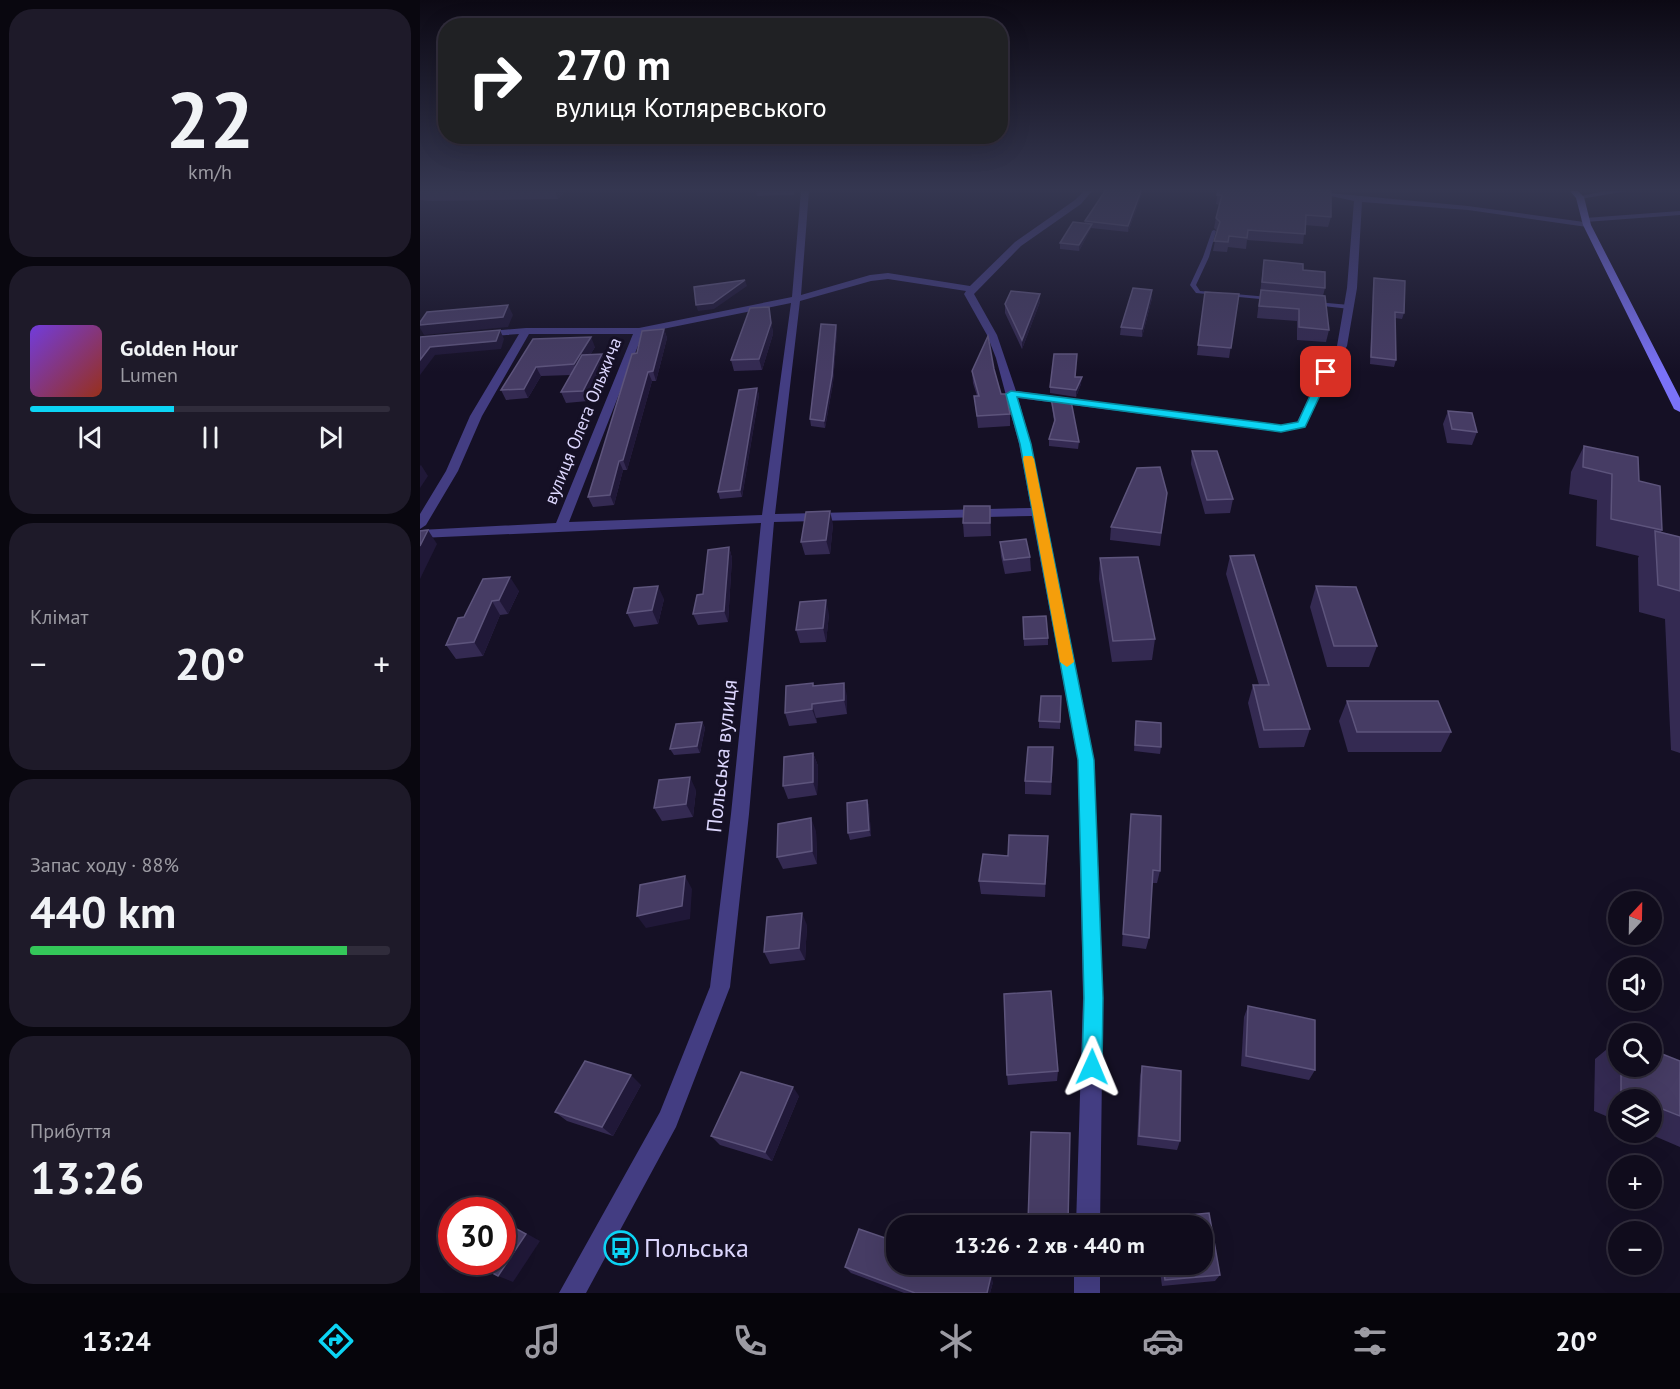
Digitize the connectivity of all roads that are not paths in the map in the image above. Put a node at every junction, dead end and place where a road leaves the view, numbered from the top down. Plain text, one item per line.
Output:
1 (800, 251) edge
2 (1010, 251) edge
3 (1208, 251) edge
4 (1354, 251) edge
5 (1600, 251) edge
6 (972, 289) junction
7 (796, 299) junction
8 (1280, 300) edge
9 (1303, 303) edge
10 (1350, 307) junction
11 (526, 331) junction
12 (639, 331) junction
13 (467, 336) edge
14 (1011, 394) junction
15 (1680, 410) edge
16 (1039, 512) junction
17 (768, 517) junction
18 (420, 525) edge
19 (561, 525) junction
20 (420, 534) edge
21 (1088, 1215) edge
22 (1087, 1275) edge
23 (572, 1293) edge
24 (1086, 1293) edge

1 - 7 street, Польська вулиця
2 - 6 street
3 - 8 lane
4 - 10 street
5 - 15 main road
6 - 7 street
6 - 14 street
7 - 12 street
7 - 17 street, Польська вулиця
9 - 10 lane
10 - 14 street
11 - 12 street
11 - 13 street
11 - 18 street
12 - 19 street, вулиця Олега Ольжича
14 - 16 street
16 - 17 street
16 - 21 street
17 - 19 street
17 - 23 street, Польська вулиця
19 - 20 street
22 - 24 street

